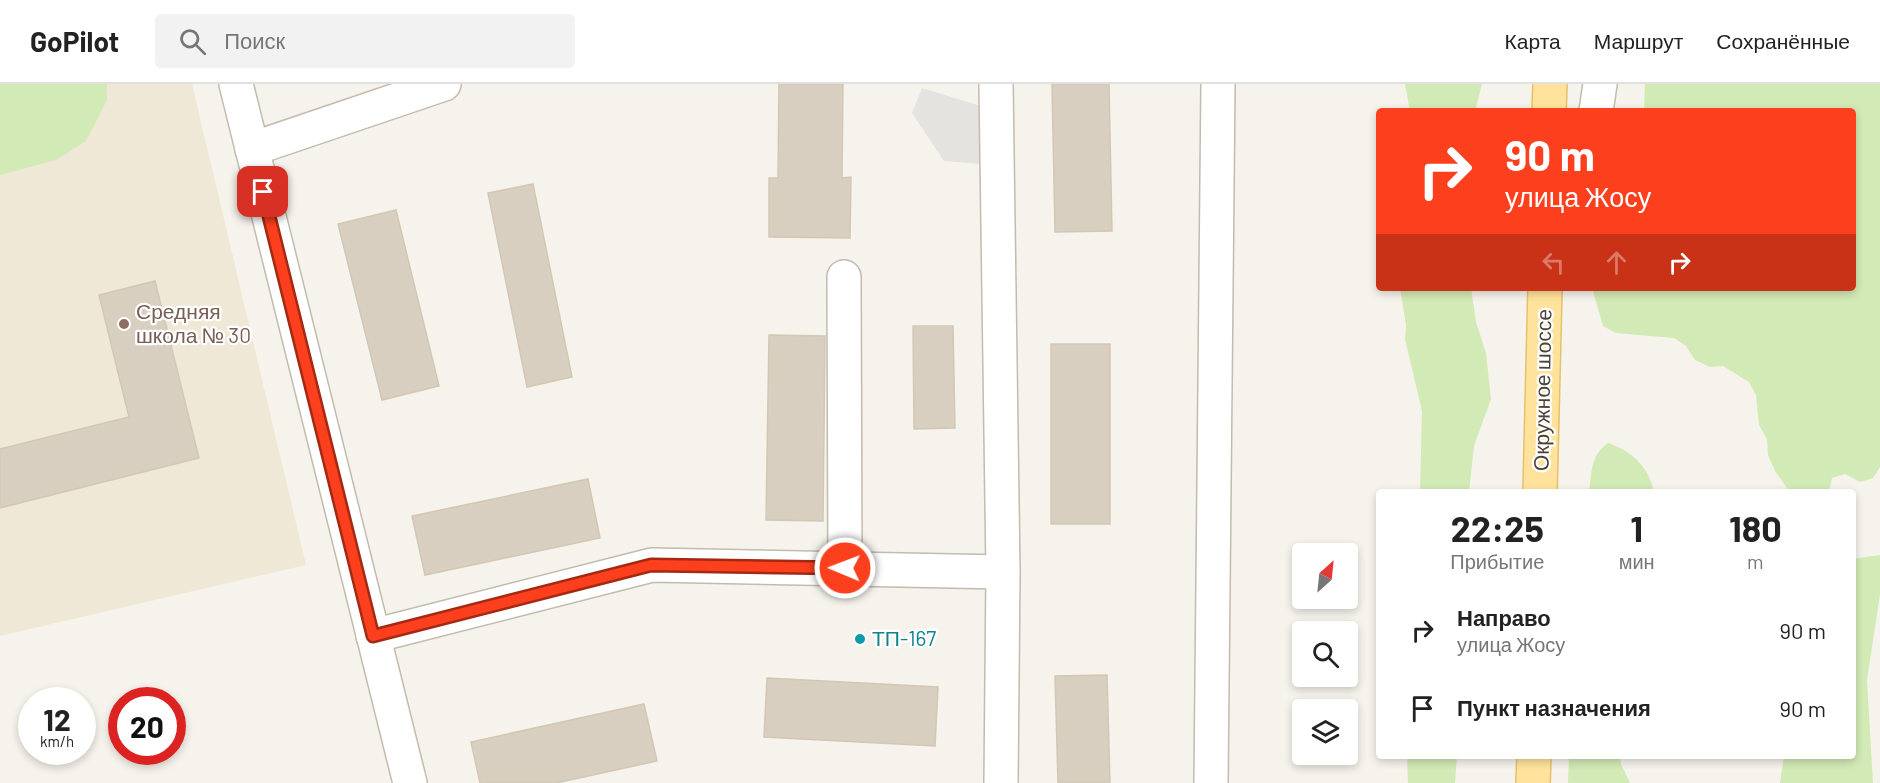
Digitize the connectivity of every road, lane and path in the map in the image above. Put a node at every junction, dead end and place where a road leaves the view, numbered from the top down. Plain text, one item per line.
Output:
1 (236, 84) edge
2 (444, 84) edge
3 (996, 84) edge
4 (1218, 84) edge
5 (1550, 84) edge
6 (1600, 84) edge
7 (1549, 108) edge
8 (1596, 108) edge
9 (252, 149) junction
10 (844, 277) dead end
11 (1545, 291) edge
12 (1540, 489) edge
13 (845, 568) junction
14 (1003, 572) junction
15 (373, 636) junction
16 (1534, 759) edge
17 (410, 783) edge
18 (1001, 783) edge
19 (1211, 783) edge
20 (1533, 783) edge

1 - 9 street
2 - 9 street
3 - 14 street
4 - 19 street
5 - 7 main road
6 - 8 street
9 - 15 street
10 - 13 street
11 - 12 main road, Окружное шоссе
13 - 14 street
13 - 15 street
14 - 18 street
15 - 17 street
16 - 20 main road

